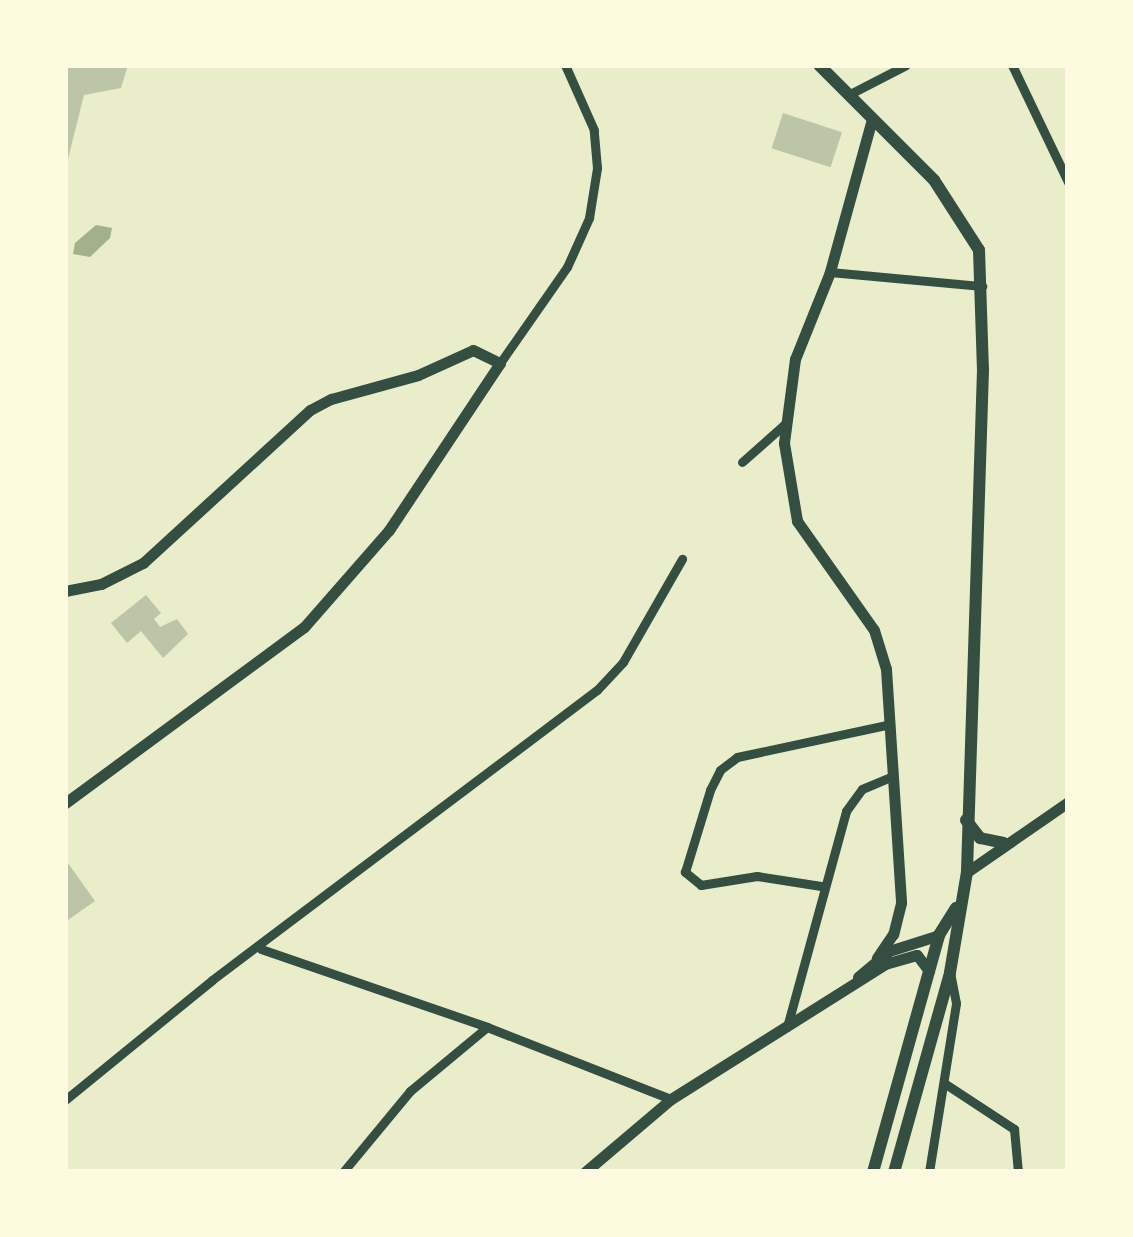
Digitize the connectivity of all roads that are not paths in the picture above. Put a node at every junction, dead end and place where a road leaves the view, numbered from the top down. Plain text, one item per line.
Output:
1 (565, 65) edge
2 (819, 65) edge
3 (906, 65) edge
4 (1012, 65) edge
5 (848, 95) junction
6 (872, 119) junction
7 (1068, 182) edge
8 (830, 272) junction
9 (982, 286) junction
10 (500, 363) junction
11 (786, 422) junction
12 (742, 462) dead end
13 (682, 559) dead end
14 (65, 591) edge
15 (886, 726) junction
16 (890, 777) junction
17 (65, 803) edge
18 (1068, 803) edge
19 (966, 819) junction
20 (1003, 843) junction
21 (966, 872) junction
22 (821, 886) junction
23 (956, 908) junction
24 (939, 935) junction
25 (261, 949) junction
26 (877, 958) junction
27 (929, 972) junction
28 (950, 974) junction
29 (853, 984) junction
30 (487, 1027) junction
31 (787, 1027) junction
32 (944, 1083) junction
33 (672, 1099) junction
34 (65, 1100) edge
35 (343, 1172) edge
36 (584, 1172) edge
37 (873, 1172) edge
38 (894, 1172) edge
39 (930, 1172) edge
40 (1018, 1172) edge

1 - 10 street
2 - 5 main road
3 - 5 street
4 - 7 street
5 - 6 main road
6 - 8 street
6 - 9 main road
8 - 9 street
8 - 11 street
9 - 19 main road
10 - 14 street
10 - 17 street
11 - 12 street
11 - 15 street
13 - 25 street
15 - 16 street
15 - 22 street
16 - 22 street
16 - 26 street
18 - 20 street
19 - 20 main road
19 - 21 main road
20 - 21 street
21 - 23 main road
22 - 31 street
23 - 24 main road
23 - 28 main road
24 - 26 street
24 - 27 main road
25 - 30 street
25 - 34 street
26 - 29 street
27 - 29 street
27 - 37 main road
28 - 32 street
28 - 38 main road
29 - 31 street
30 - 33 street
30 - 35 street
31 - 33 street
32 - 39 street
32 - 40 street
33 - 36 street

